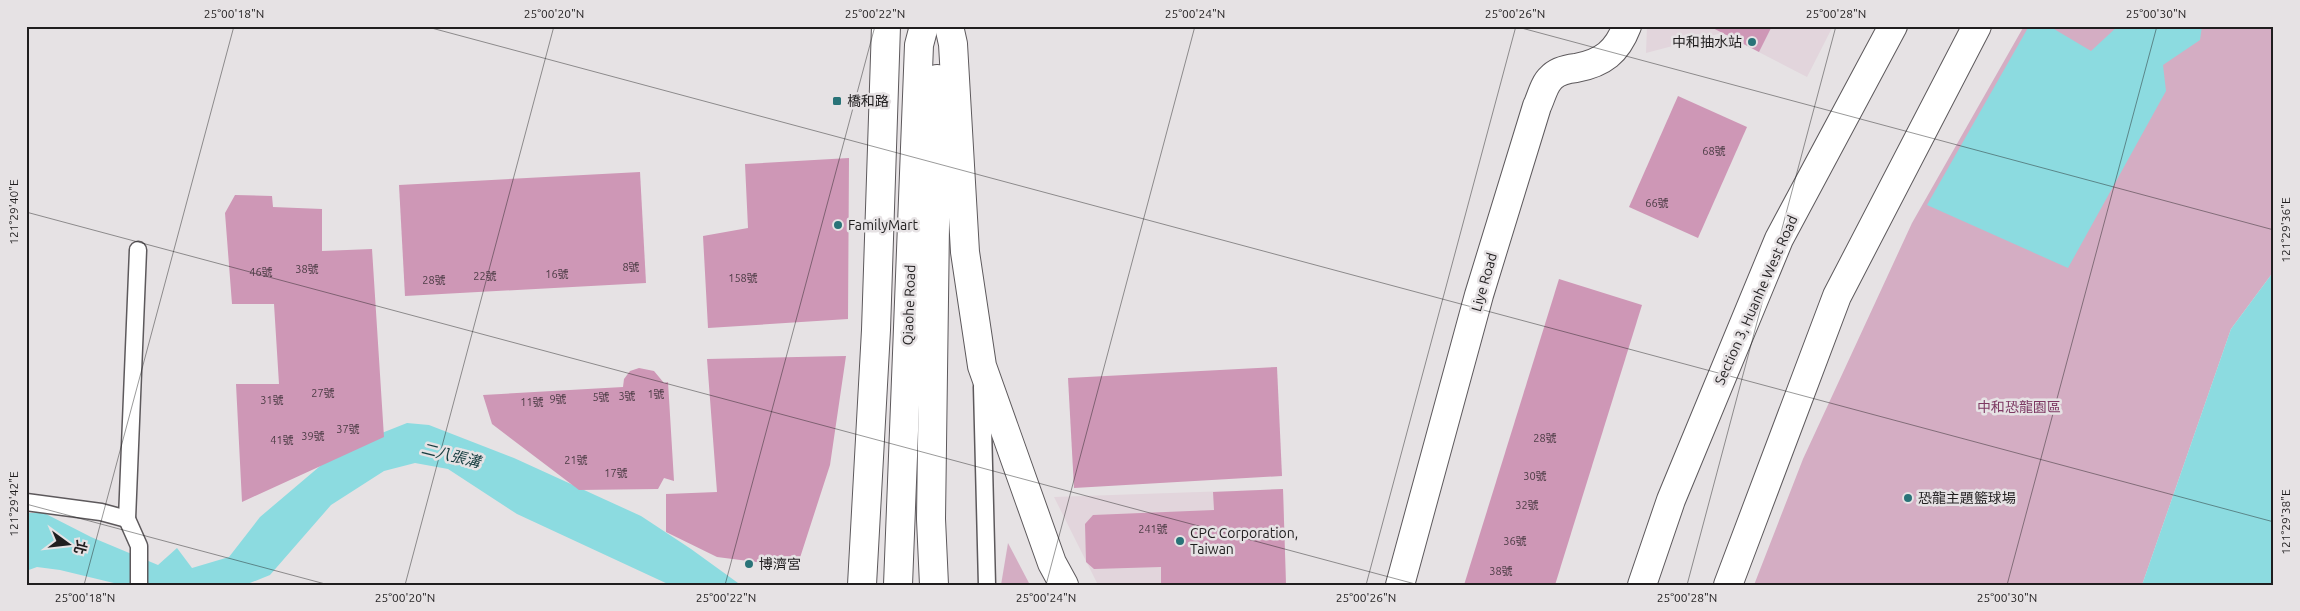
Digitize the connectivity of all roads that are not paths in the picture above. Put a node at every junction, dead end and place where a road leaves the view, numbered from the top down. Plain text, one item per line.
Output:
1 (886, 26) edge
2 (924, 26) edge
3 (938, 26) edge
4 (950, 26) edge
5 (1627, 26) edge
6 (1893, 26) edge
7 (1977, 26) edge
8 (138, 250) dead end
9 (982, 366) junction
10 (26, 502) edge
11 (127, 519) junction
12 (139, 585) edge
13 (862, 585) edge
14 (898, 585) edge
15 (934, 585) edge
16 (987, 585) edge
17 (1064, 585) edge
18 (1400, 585) edge
19 (1642, 585) edge
20 (1728, 585) edge

1 - 13 street
2 - 14 street, Qiaohe Road
3 - 15 street
4 - 9 street
5 - 18 street, Liye Road
6 - 19 street, Section 3, Huanhe West Road
7 - 20 street
8 - 11 lane
9 - 16 lane
9 - 17 street
10 - 11 lane
11 - 12 lane

